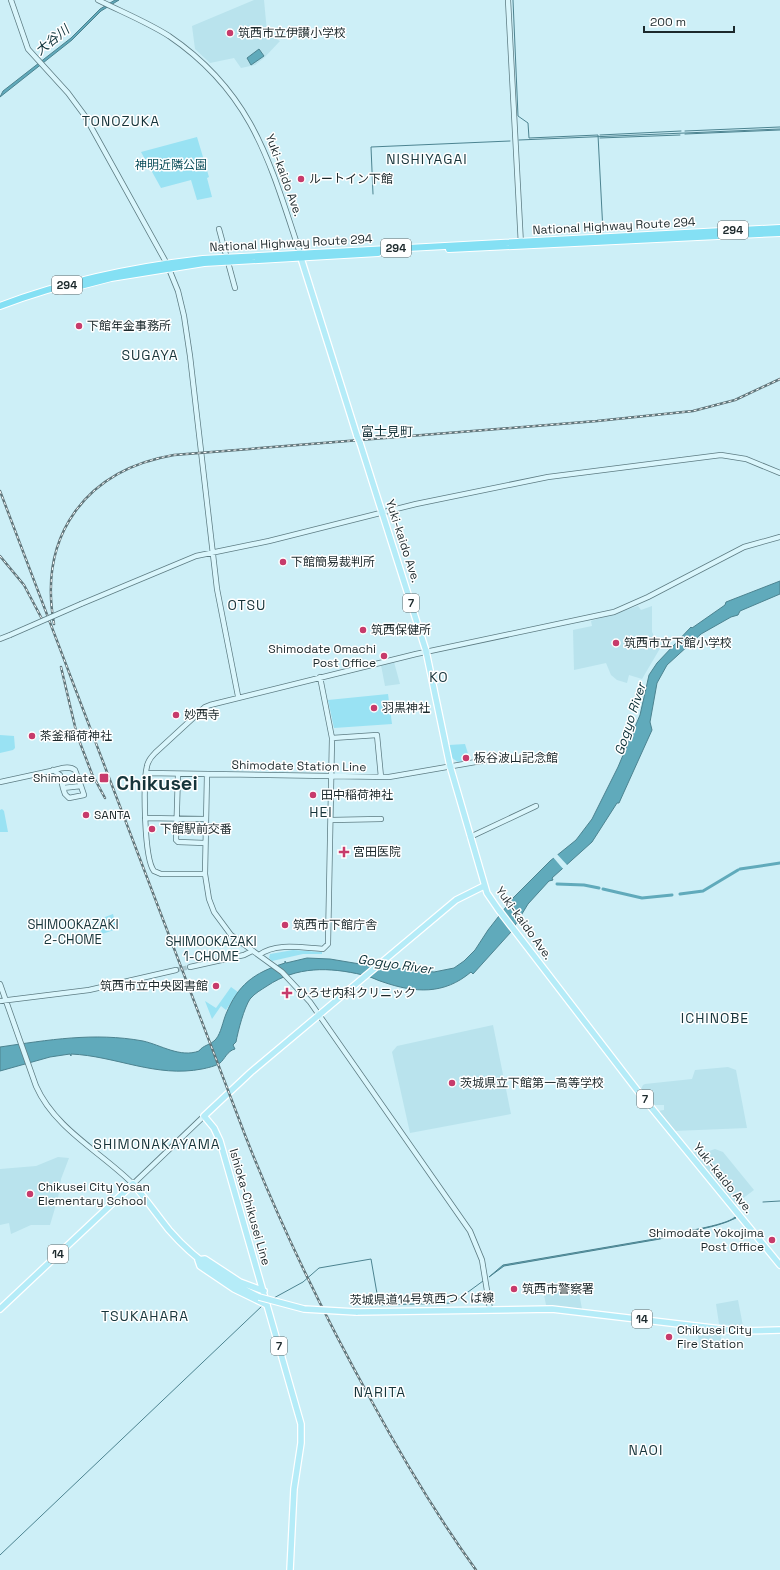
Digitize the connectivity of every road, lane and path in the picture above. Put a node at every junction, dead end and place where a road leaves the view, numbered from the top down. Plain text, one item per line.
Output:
1 (10, 0) edge
2 (98, 0) edge
3 (508, 0) edge
4 (780, 228) edge
5 (219, 229) dead end
6 (780, 233) edge
7 (521, 244) junction
8 (300, 255) junction
9 (227, 259) junction
10 (168, 266) junction
11 (235, 288) dead end
12 (0, 306) edge
13 (0, 310) edge
14 (780, 473) edge
15 (382, 513) junction
16 (780, 537) edge
17 (213, 552) junction
18 (0, 639) edge
19 (426, 652) junction
20 (320, 677) junction
21 (238, 696) junction
22 (332, 738) junction
23 (493, 759) dead end
24 (450, 766) junction
25 (65, 768) junction
26 (53, 770) junction
27 (146, 773) junction
28 (178, 774) junction
29 (207, 774) junction
30 (60, 775) junction
31 (332, 777) junction
32 (381, 778) junction
33 (0, 782) edge
34 (80, 783) junction
35 (63, 785) junction
36 (536, 806) dead end
37 (145, 818) junction
38 (176, 818) junction
39 (381, 819) dead end
40 (206, 820) junction
41 (331, 820) junction
42 (470, 837) junction
43 (205, 843) junction
44 (205, 874) junction
45 (484, 886) junction
46 (252, 951) junction
47 (259, 955) junction
48 (190, 967) tunnel mouth
49 (176, 970) tunnel mouth
50 (0, 984) edge
51 (3, 1001) edge
52 (319, 1016) junction
53 (204, 1116) junction
54 (133, 1184) junction
55 (198, 1260) junction
56 (780, 1265) edge
57 (264, 1292) junction
58 (267, 1305) junction
59 (0, 1309) edge
60 (490, 1309) junction
61 (780, 1330) edge
62 (290, 1570) edge

1 - 10 street
2 - 8 street, Yuki-kaido Ave.
3 - 7 street
4 - 7 highway, National Highway Route 294 / 294
5 - 9 street
6 - 7 highway, National Highway Route 294 / 294
7 - 8 highway, National Highway Route 294 / 294
8 - 9 highway, National Highway Route 294 / 294
8 - 15 main road, Yuki-kaido Ave. / 7, bridge
9 - 10 highway, National Highway Route 294 / 294
9 - 11 street
10 - 12 highway, National Highway Route 294 / 294
10 - 13 highway, National Highway Route 294 / 294
10 - 17 street
14 - 15 street
15 - 17 street
15 - 19 main road, Yuki-kaido Ave. / 7
16 - 19 street
17 - 18 street, bridge
17 - 21 street
19 - 20 street
19 - 24 main road, Yuki-kaido Ave. / 7
20 - 21 street
20 - 22 street
21 - 27 street
22 - 31 street
22 - 32 street
23 - 24 street, Shimodate Station Line
24 - 32 street, Shimodate Station Line
24 - 42 main road, Yuki-kaido Ave. / 7
25 - 26 street
25 - 30 street
25 - 34 street
26 - 30 street
26 - 33 street
27 - 28 street, Shimodate Station Line
27 - 37 street
28 - 29 street, Shimodate Station Line
28 - 38 street
29 - 31 street, Shimodate Station Line
29 - 40 street
30 - 35 street
31 - 32 street, Shimodate Station Line
31 - 41 street
34 - 35 street
34 - 35 street
36 - 42 street
37 - 38 street
37 - 44 street
38 - 40 street
38 - 43 street
39 - 41 street
40 - 43 street
41 - 47 street
42 - 45 main road, Yuki-kaido Ave. / 7
43 - 44 street
44 - 46 street
45 - 52 main road
45 - 56 main road, Yuki-kaido Ave. / 7
46 - 47 street
46 - 48 street
47 - 52 street
49 - 51 street
50 - 51 street
51 - 54 street
52 - 53 main road
52 - 60 street
53 - 54 street
53 - 57 main road, Ishioka-Chikusei Line / 7
54 - 55 main road, 茨城県道14号筑西つくば線 / 14
54 - 59 main road, 14
55 - 57 main road
55 - 58 main road
55 - 60 main road, 茨城県道14号筑西つくば線 / 14, bridge
57 - 58 main road, Ishioka-Chikusei Line / 7
58 - 62 main road, Ishioka-Chikusei Line / 7
60 - 61 main road, 茨城県道14号筑西つくば線 / 14

